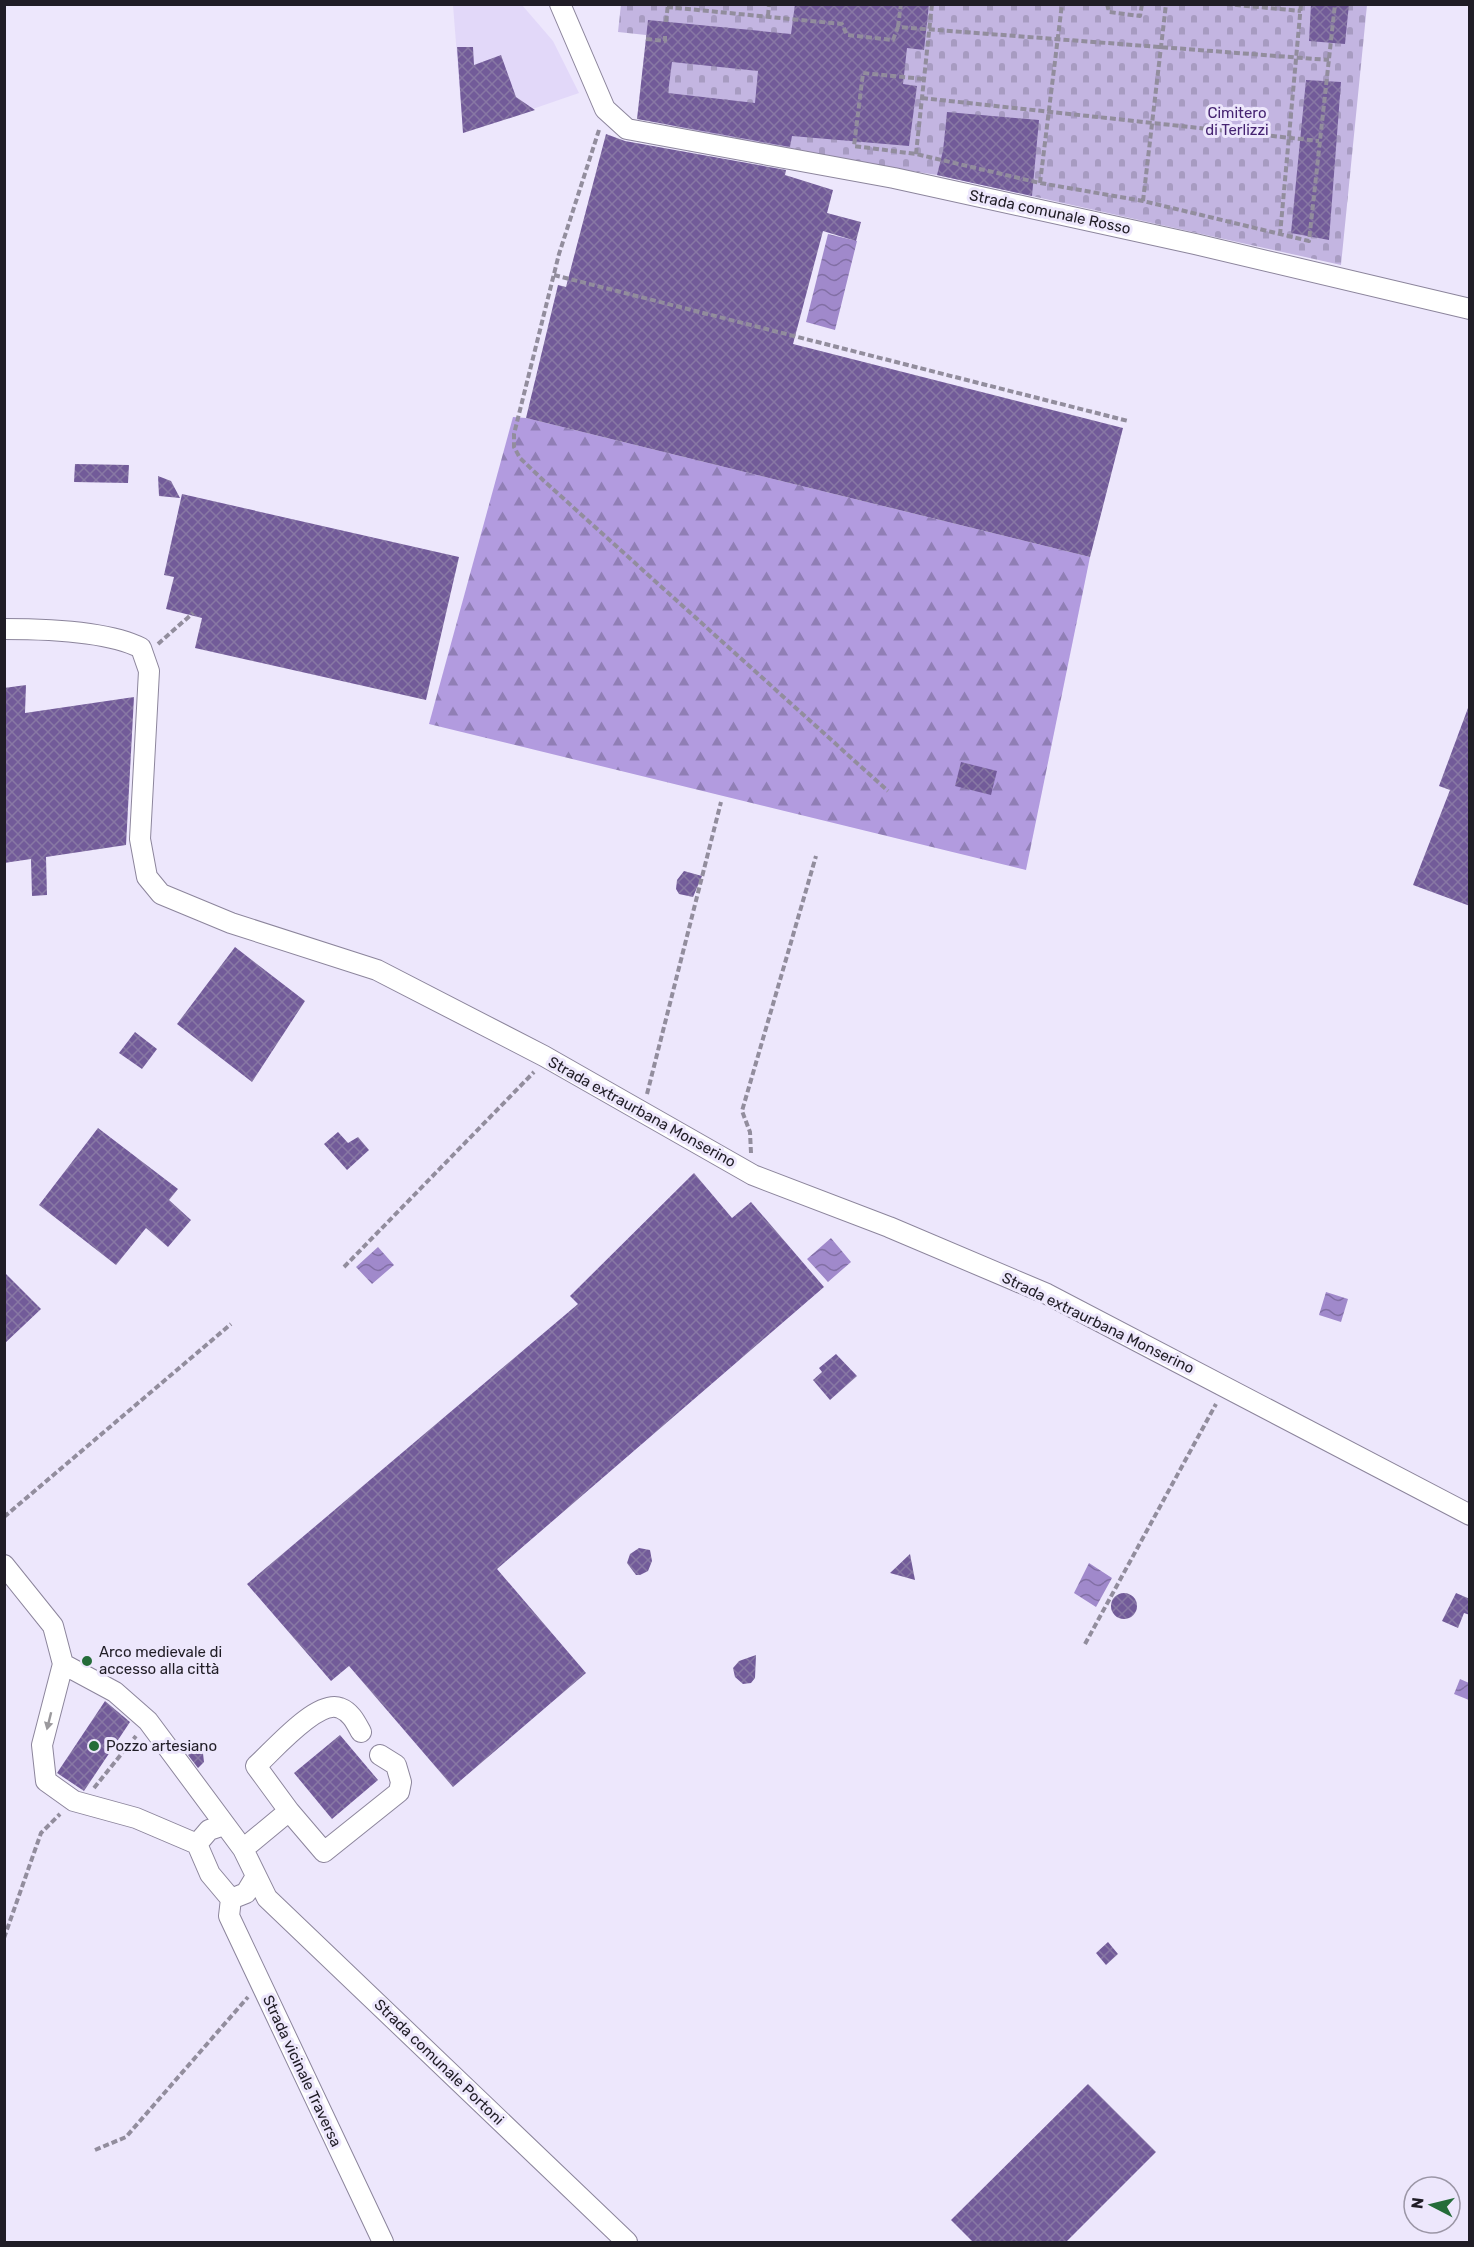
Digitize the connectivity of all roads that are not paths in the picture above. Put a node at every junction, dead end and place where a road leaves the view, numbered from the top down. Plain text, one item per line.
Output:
1 (560, 4) edge
2 (1470, 309) edge
3 (4, 629) edge
4 (1470, 1515) edge
5 (4, 1565) edge
6 (63, 1664) junction
7 (361, 1732) dead end
8 (380, 1755) dead end
9 (289, 1811) junction
10 (224, 1825) junction
11 (197, 1844) junction
12 (243, 1848) junction
13 (255, 1878) junction
14 (231, 1899) junction
15 (383, 2242) edge
16 (627, 2242) edge

1 - 2 street, Strada comunale Rosso
3 - 4 street, Strada extraurbana Monserino
5 - 6 street
6 - 10 street, Strada comunale Portoni
6 -> 11 street
7 - 9 street
8 - 9 street
9 - 12 street
10 - 11 street
10 - 12 street, Strada comunale Portoni
11 - 14 street
12 - 13 street, Strada comunale Portoni
13 - 14 street
13 - 16 street, Strada comunale Portoni
14 - 15 street, Strada vicinale Traversa

